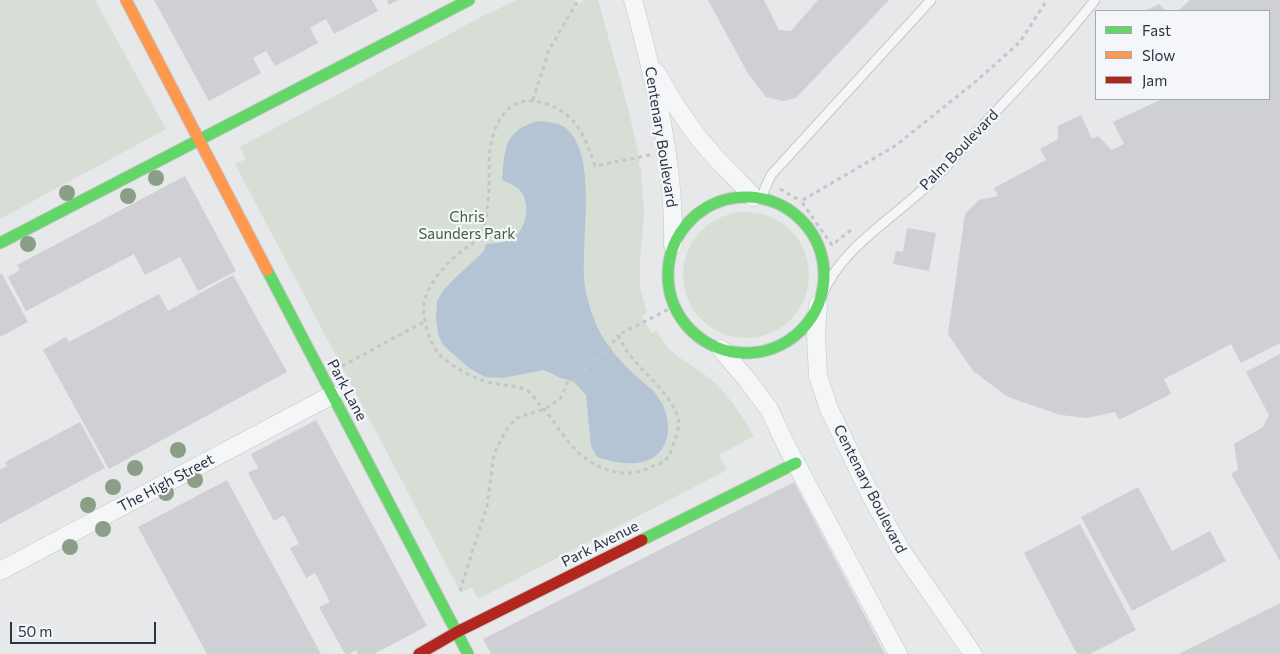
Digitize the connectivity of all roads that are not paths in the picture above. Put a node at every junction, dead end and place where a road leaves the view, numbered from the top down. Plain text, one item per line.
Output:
1 (126, 0) edge
2 (469, 0) edge
3 (633, 0) edge
4 (931, 0) edge
5 (1095, 0) edge
6 (649, 58) junction
7 (198, 140) junction
8 (758, 197) junction
9 (0, 242) edge
10 (673, 245) junction
11 (820, 301) junction
12 (721, 348) junction
13 (332, 395) junction
14 (796, 463) junction
15 (0, 571) edge
16 (457, 632) junction
17 (419, 654) edge
18 (468, 654) edge
19 (898, 654) edge
20 (973, 654) edge

1 - 7 street, Park Lane
2 - 7 street
3 - 6 street, Centenary Boulevard
4 - 8 lane
5 - 11 lane, Palm Boulevard
6 - 8 street, Centenary Boulevard
6 - 10 street, Centenary Boulevard
7 - 9 street
7 - 13 street, Park Lane
8 - 10 street
8 - 11 street
10 - 12 street
11 - 12 street
11 - 20 street, Centenary Boulevard
12 - 14 street
13 - 15 street, The High Street
13 - 16 street, Park Lane
14 - 16 street, Park Avenue
14 - 19 street
16 - 17 street, Park Avenue
16 - 18 street, Park Lane

